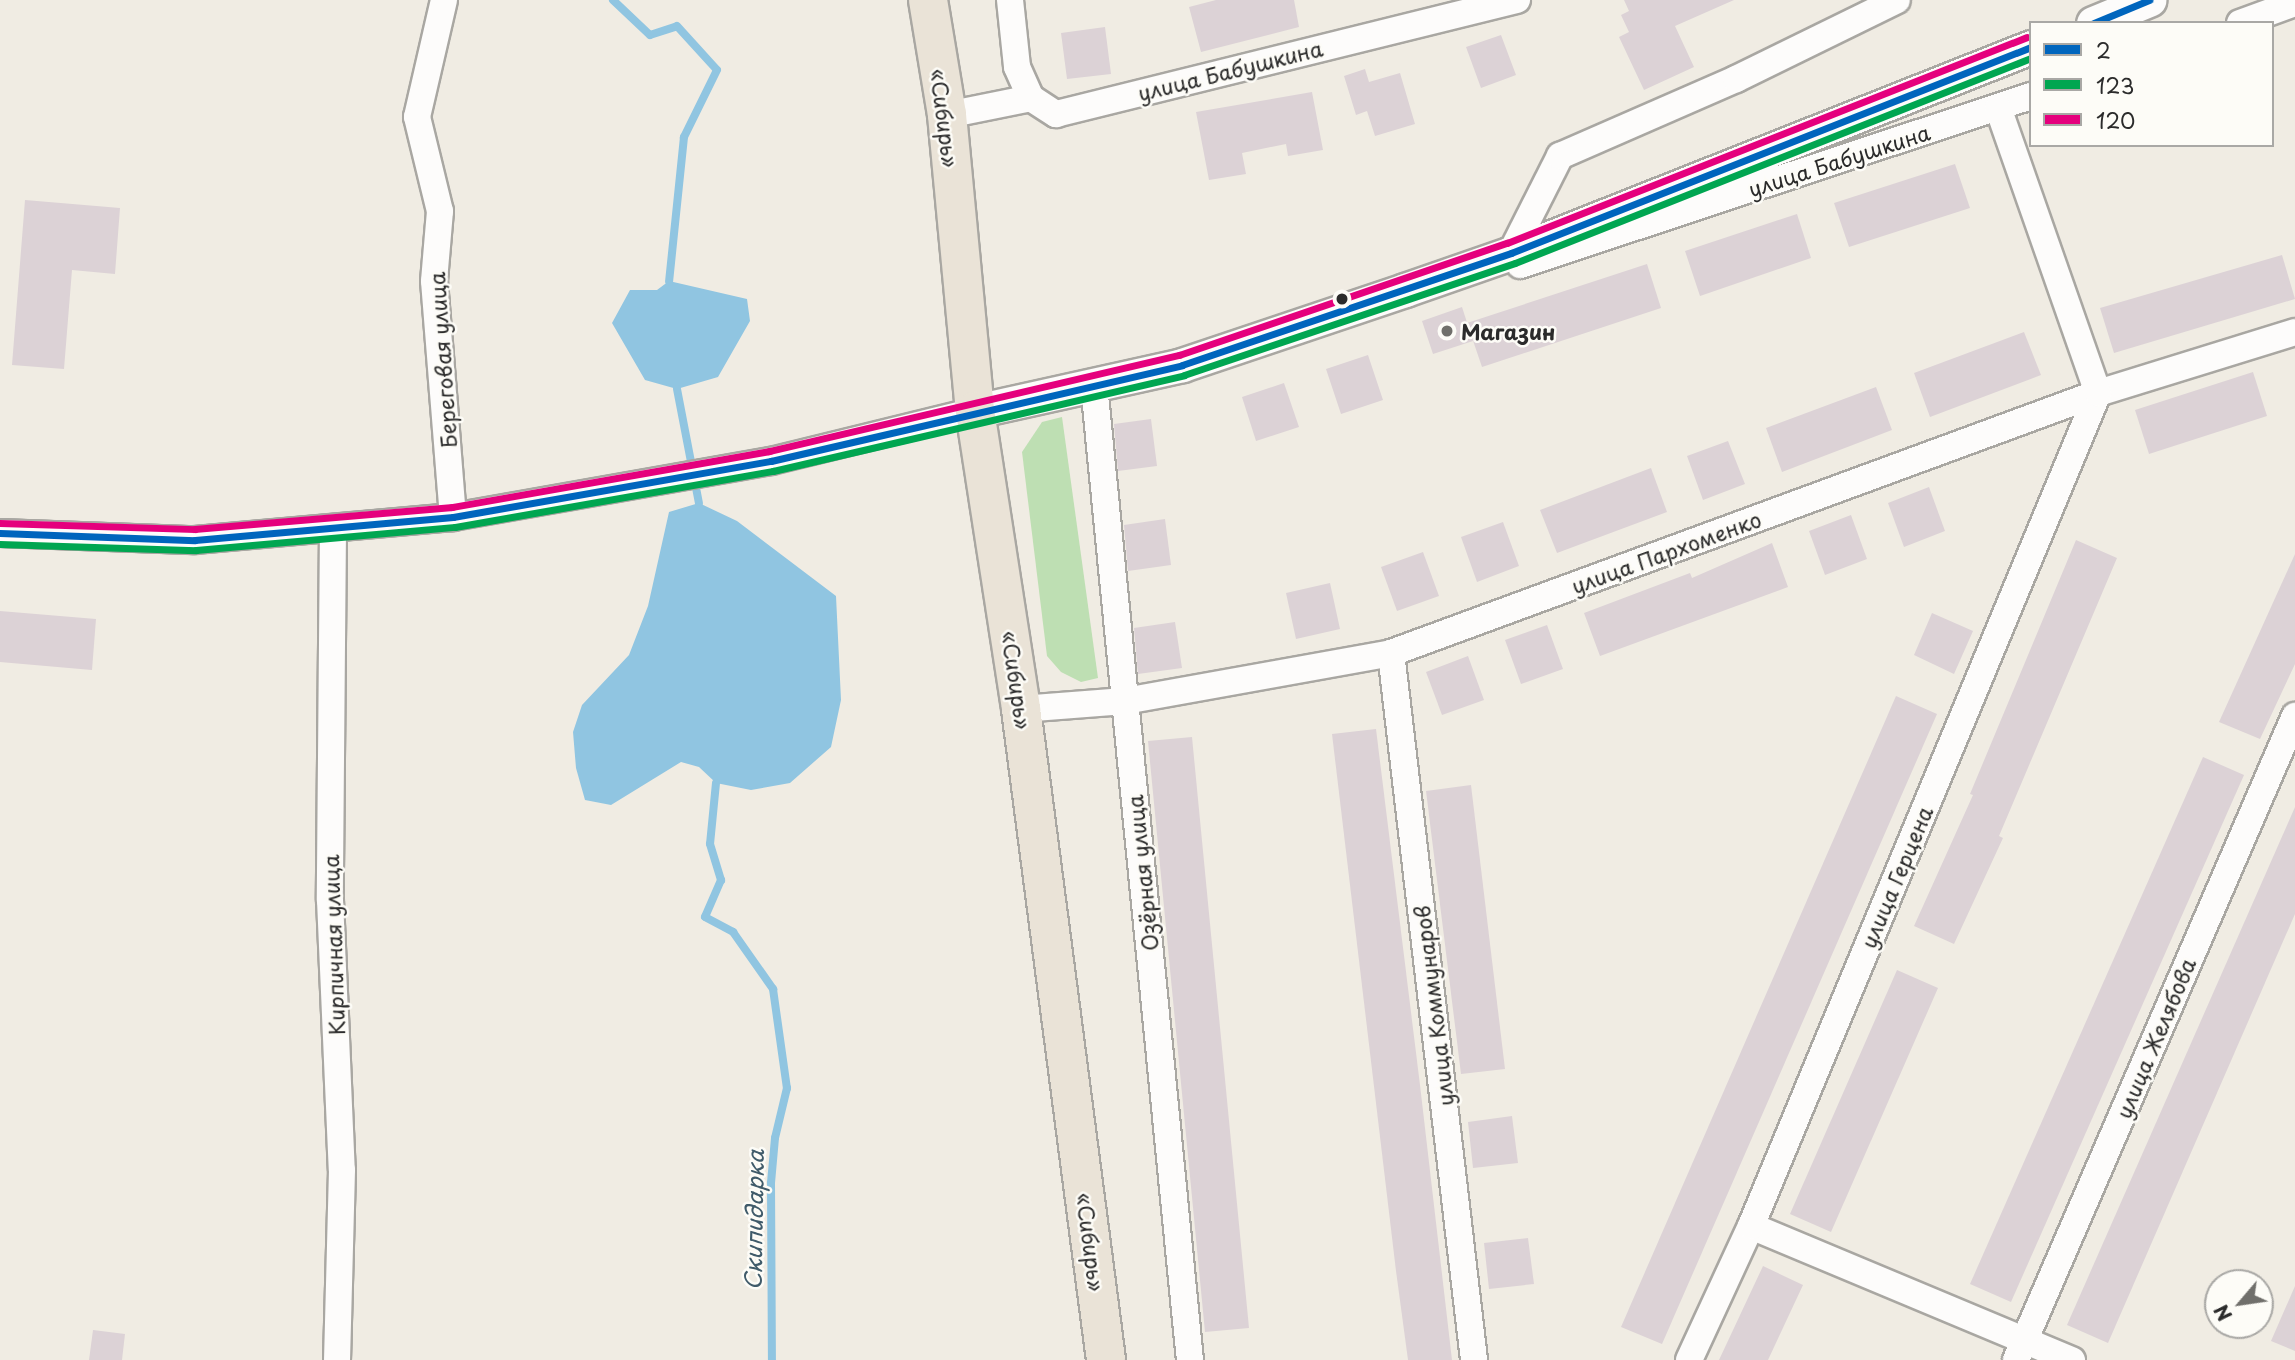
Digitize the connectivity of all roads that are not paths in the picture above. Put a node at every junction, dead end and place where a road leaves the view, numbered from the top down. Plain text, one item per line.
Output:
1 (444, 0) edge
2 (928, 0) edge
3 (1010, 0) edge
4 (1517, 0) edge
5 (1897, 0) edge
6 (2149, 0) edge
7 (2295, 3) edge
8 (2097, 21) edge
9 (2245, 21) edge
10 (2029, 48) edge
11 (2029, 97) edge
12 (1031, 98) junction
13 (1998, 108) junction
14 (947, 115) junction
15 (1511, 253) junction
16 (1405, 290) junction
17 (2295, 332) edge
18 (1094, 386) junction
19 (2098, 393) junction
20 (975, 411) junction
21 (453, 517) junction
22 (333, 529) junction
23 (0, 534) edge
24 (1391, 653) junction
25 (1125, 701) junction
26 (1021, 709) junction
27 (2295, 716) edge
28 (1751, 1226) junction
29 (2020, 1349) edge
30 (337, 1360) edge
31 (1106, 1360) edge
32 (1190, 1360) edge
33 (1474, 1360) edge
34 (1689, 1360) edge
35 (2072, 1360) edge

1 - 21 street, Береговая улица
2 - 14 main road, «Сибирь»
3 - 12 street
4 - 12 street, улица Бабушкина
5 - 15 street
6 - 8 street
7 - 9 street
10 - 15 street
11 - 13 street, улица Бабушкина
12 - 14 street
13 - 16 street, улица Бабушкина
13 - 19 street
14 - 20 main road, «Сибирь»
15 - 16 street
16 - 18 street
17 - 19 street, улица Пархоменко
18 - 20 street
18 - 25 street, Озёрная улица
19 - 24 street, улица Пархоменко
19 - 28 street, улица Герцена
20 - 21 street
20 - 26 main road, «Сибирь»
21 - 22 street
22 - 23 street
22 - 30 street, Кирпичная улица
24 - 25 street, улица Пархоменко
24 - 33 street, улица Коммунаров
25 - 26 street, улица Пархоменко
25 - 32 street, Озёрная улица
26 - 31 main road, «Сибирь»
27 - 29 street, улица Желябова
28 - 29 street
28 - 34 street, улица Герцена
29 - 35 street

